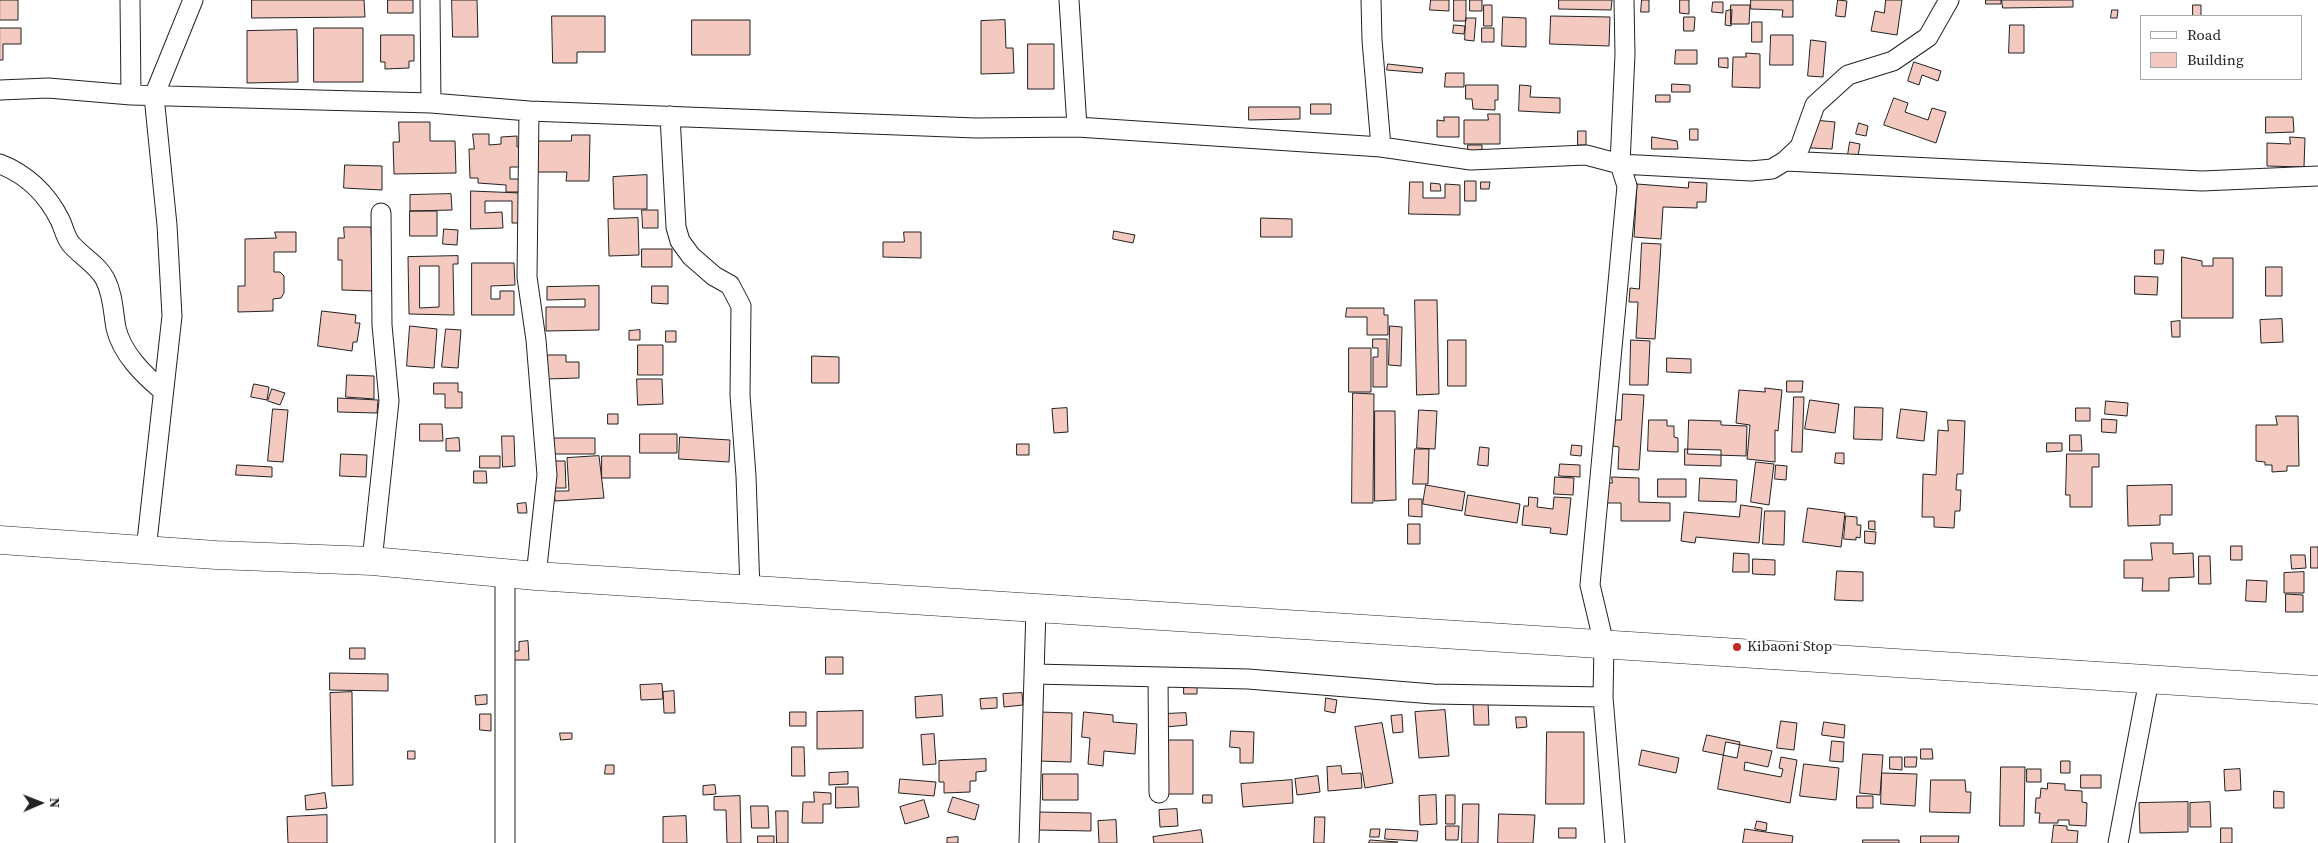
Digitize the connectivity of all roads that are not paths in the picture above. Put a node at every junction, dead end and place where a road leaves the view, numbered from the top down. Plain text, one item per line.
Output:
1 (130, 0) edge
2 (193, 0) edge
3 (430, 0) edge
4 (1069, 0) edge
5 (1371, 0) edge
6 (1624, 0) edge
7 (1949, 0) edge
8 (0, 90) edge
9 (131, 95) junction
10 (154, 96) junction
11 (431, 103) junction
12 (529, 111) junction
13 (670, 116) junction
14 (1077, 127) junction
15 (1381, 147) junction
16 (1785, 161) junction
17 (0, 164) edge
18 (1620, 164) junction
19 (2318, 176) edge
20 (381, 212) dead end
21 (163, 391) junction
22 (0, 540) edge
23 (146, 550) junction
24 (372, 561) junction
25 (505, 572) junction
26 (536, 576) junction
27 (750, 590) junction
28 (1036, 608) junction
29 (1604, 644) junction
30 (1034, 674) junction
31 (1158, 678) junction
32 (2149, 680) junction
33 (2318, 690) edge
34 (1603, 697) junction
35 (1158, 793) dead end
36 (506, 843) edge
37 (1029, 843) edge
38 (1615, 843) edge
39 (2118, 843) edge

1 - 9 street
2 - 10 street
3 - 11 street
4 - 14 street
5 - 15 street
6 - 18 street
7 - 16 street
8 - 9 street
9 - 10 street
10 - 11 street
10 - 21 street
11 - 12 street
12 - 13 street
12 - 26 street
13 - 14 street
13 - 27 street
14 - 15 street
15 - 18 street
16 - 18 street
16 - 19 street
17 - 21 street
18 - 29 street
20 - 24 street
21 - 23 street
22 - 23 highway
23 - 24 highway
24 - 25 highway
25 - 26 highway
25 - 36 street
26 - 27 highway
27 - 28 highway
28 - 29 highway
28 - 30 street
29 - 32 highway
29 - 34 street
30 - 31 street
30 - 37 street
31 - 34 street
31 - 35 street
32 - 33 highway
32 - 39 street
34 - 38 street

